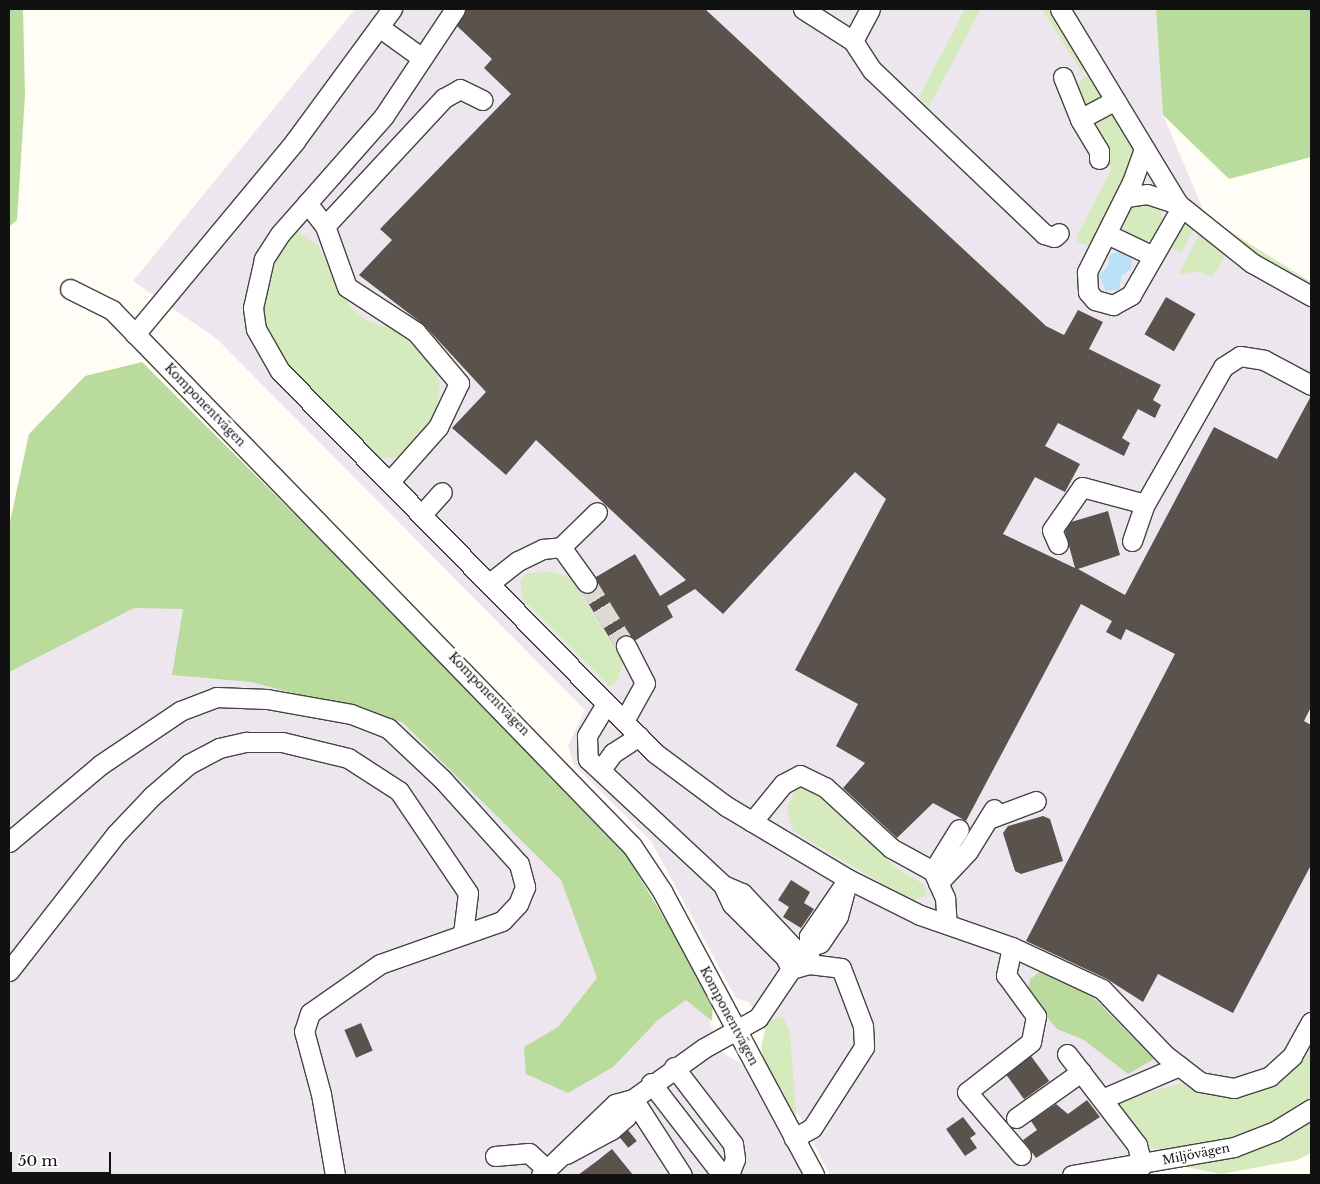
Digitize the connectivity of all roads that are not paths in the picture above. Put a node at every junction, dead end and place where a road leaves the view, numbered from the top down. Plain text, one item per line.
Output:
1 (392, 9) edge
2 (455, 9) edge
3 (803, 9) edge
4 (870, 9) edge
5 (1060, 9) edge
6 (379, 27) junction
7 (853, 41) junction
8 (422, 58) junction
9 (1063, 76) dead end
10 (483, 100) dead end
11 (1115, 100) junction
12 (1080, 119) junction
13 (1144, 149) junction
14 (1098, 159) dead end
15 (1126, 197) junction
16 (307, 203) junction
17 (1180, 206) junction
18 (325, 226) junction
19 (1059, 233) dead end
20 (1107, 234) junction
21 (1153, 256) junction
22 (70, 289) dead end
23 (1311, 296) edge
24 (135, 334) junction
25 (1311, 385) edge
26 (391, 480) junction
27 (442, 492) dead end
28 (1145, 504) junction
29 (597, 512) dead end
30 (423, 513) junction
31 (1132, 540) dead end
32 (1058, 544) dead end
33 (561, 547) junction
34 (490, 582) junction
35 (587, 583) tunnel mouth
36 (626, 646) tunnel mouth
37 (606, 704) junction
38 (624, 721) junction
39 (639, 736) junction
40 (602, 768) junction
41 (1036, 801) dead end
42 (752, 822) junction
43 (959, 829) dead end
44 (9, 842) edge
45 (935, 877) junction
46 (848, 879) junction
47 (724, 885) junction
48 (947, 924) junction
49 (464, 931) junction
50 (1012, 947) junction
51 (810, 955) junction
52 (791, 970) junction
53 (9, 971) edge
54 (1311, 1022) edge
55 (738, 1031) junction
56 (1067, 1054) dead end
57 (1179, 1066) junction
58 (674, 1067) junction
59 (1082, 1072) junction
60 (651, 1083) junction
61 (633, 1099) junction
62 (1102, 1099) junction
63 (1311, 1109) edge
64 (1016, 1118) dead end
65 (794, 1138) junction
66 (1021, 1155) dead end
67 (495, 1156) dead end
68 (1142, 1165) junction
69 (544, 1172) edge
70 (335, 1175) edge
71 (682, 1175) edge
72 (722, 1175) edge
73 (729, 1175) edge
74 (814, 1175) edge
75 (1072, 1175) edge

1 - 6 street
2 - 8 street
3 - 7 street
4 - 7 street
5 - 11 street
6 - 8 street
6 - 24 street
7 - 19 street
8 - 16 street
9 - 12 street
10 - 18 street
11 - 12 street
11 - 13 street
12 - 14 street
13 - 15 street
13 - 17 street
15 - 17 street
15 - 20 street
16 - 18 street
16 - 26 street
17 - 21 street
17 - 23 street
18 - 26 street
20 - 21 street
20 - 21 street
22 - 24 street, Komponentvägen
24 - 55 street, Komponentvägen
25 - 28 street
26 - 30 street
27 - 30 street
28 - 31 street
28 - 32 street
29 - 33 street
30 - 34 street
33 - 34 street
33 - 35 street
34 - 37 street
36 - 38 street
37 - 38 street
37 - 40 street
38 - 39 street
39 - 40 street
39 - 42 street
40 - 47 street
41 - 45 street
42 - 45 street
42 - 46 street
43 - 45 street
44 - 49 street
45 - 48 street
46 - 48 street
46 - 51 street
47 - 51 street
47 - 52 street
48 - 50 street
49 - 53 street
49 - 70 street
50 - 57 street
50 - 66 street
51 - 52 street
51 - 65 street
52 - 55 street
54 - 57 street
55 - 58 street
55 - 65 street, Komponentvägen
56 - 59 street
57 - 62 street
58 - 60 street
58 - 73 street
59 - 62 street
59 - 64 street
60 - 61 street
60 - 72 street
61 - 69 street
61 - 71 street
62 - 68 street
63 - 68 street, Miljövägen
65 - 74 street, Komponentvägen
67 - 69 street
68 - 75 street, Miljövägen

